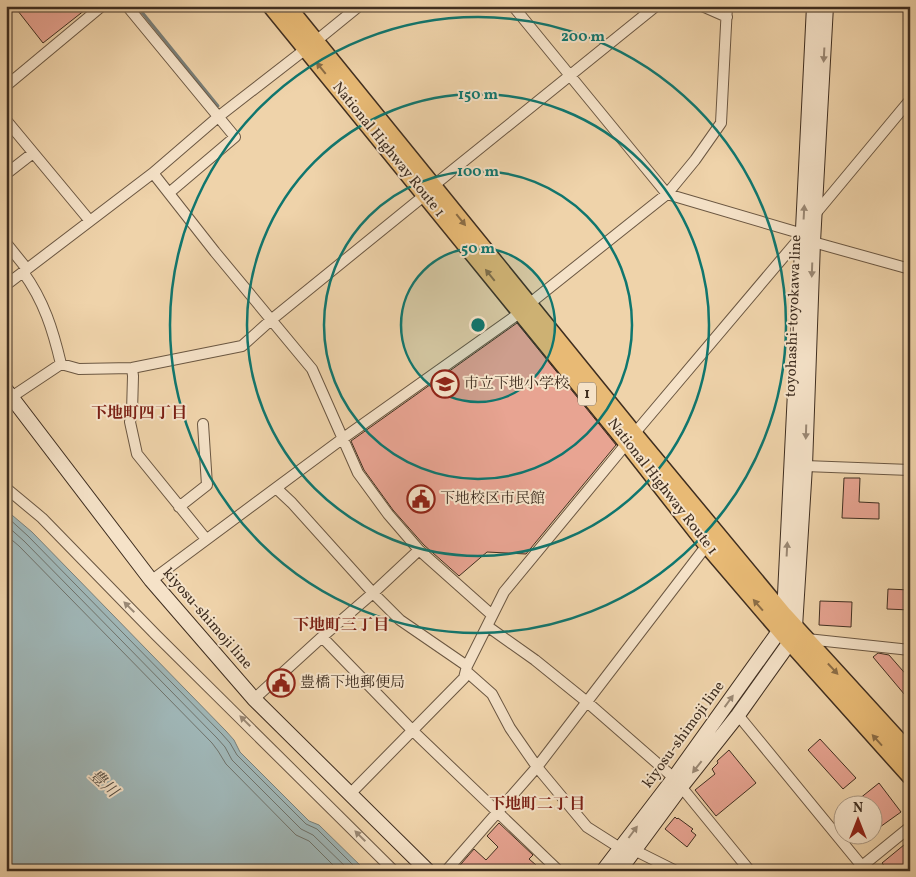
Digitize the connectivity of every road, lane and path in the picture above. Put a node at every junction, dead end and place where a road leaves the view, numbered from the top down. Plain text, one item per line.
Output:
1 (102, 6) edge
2 (127, 6) edge
3 (271, 6) edge
4 (287, 6) edge
5 (359, 6) edge
6 (513, 6) edge
7 (656, 6) edge
8 (702, 6) edge
9 (814, 6) edge
10 (826, 6) edge
11 (727, 12) edge
12 (311, 45) junction
13 (570, 76) junction
14 (6, 86) edge
15 (910, 100) edge
16 (218, 118) junction
17 (6, 120) edge
18 (34, 153) junction
19 (153, 173) junction
20 (6, 174) edge
21 (429, 190) junction
22 (169, 194) junction
23 (667, 194) junction
24 (816, 213) junction
25 (90, 221) junction
26 (808, 238) junction
27 (6, 243) edge
28 (910, 269) edge
29 (25, 271) junction
30 (6, 285) edge
31 (525, 308) junction
32 (271, 320) junction
33 (60, 364) junction
34 (132, 368) junction
35 (8, 396) edge
36 (203, 424) dead end
37 (631, 438) junction
38 (342, 439) junction
39 (805, 466) junction
40 (910, 470) edge
41 (6, 488) edge
42 (276, 488) junction
43 (179, 506) junction
44 (206, 539) junction
45 (707, 545) junction
46 (419, 550) junction
47 (152, 580) junction
48 (373, 593) junction
49 (492, 616) junction
50 (487, 626) junction
51 (791, 631) junction
52 (322, 637) junction
53 (910, 650) edge
54 (467, 668) junction
55 (254, 699) junction
56 (587, 702) junction
57 (738, 715) junction
58 (412, 730) junction
59 (910, 753) edge
60 (537, 767) junction
61 (910, 776) edge
62 (678, 782) junction
63 (350, 794) junction
64 (498, 813) junction
65 (910, 827) edge
66 (627, 849) junction
67 (861, 869) edge
68 (394, 871) edge
69 (428, 871) edge
70 (446, 871) edge
71 (559, 871) edge
72 (603, 871) edge
73 (619, 871) edge
74 (676, 871) edge
75 (750, 871) edge

1 - 14 street
2 - 16 street
3 - 12 highway, National Highway Route 1 / 1
4 - 12 highway, National Highway Route 1 / 1
5 - 12 street
6 - 13 street
7 - 13 street
8 - 11 street
26 -> 9 main road, toyohashi-toyokawa line
10 -> 24 main road, toyohashi-toyokawa line
11 - 23 street
12 - 16 street
12 - 21 highway, National Highway Route 1 / 1
13 - 21 street
13 - 23 street
15 - 24 street
16 - 19 street
16 - 22 street
17 - 18 street
18 - 20 street
18 - 25 street
19 - 22 street
19 - 25 street
21 - 31 highway, National Highway Route 1 / 1
21 - 32 street
22 - 32 street
23 - 26 street
23 - 31 street
24 - 26 main road, toyohashi-toyokawa line
25 - 29 street
26 - 28 street
26 - 37 street
26 -> 39 main road, toyohashi-toyokawa line
51 -> 26 main road, toyohashi-toyokawa line
27 - 29 street
29 - 30 street
29 - 33 street
31 - 37 highway, National Highway Route 1 / 1
31 - 38 street
32 - 34 street
32 - 38 street
33 - 34 street
33 - 35 street
34 - 43 street
35 - 47 main road, kiyosu-shimoji line
36 - 43 street
37 - 45 highway, National Highway Route 1 / 1
37 - 49 street
37 - 51 highway, National Highway Route 1 / 1
38 - 42 street
38 - 46 street
39 - 40 street
39 - 51 main road, toyohashi-toyokawa line
68 -> 41 street
42 - 44 street
42 - 48 street
43 - 44 street
44 - 47 street
51 -> 45 highway, National Highway Route 1 / 1
45 - 56 street
46 - 48 street
46 - 49 street
47 - 55 main road, kiyosu-shimoji line
48 - 52 street
48 - 54 street
49 - 50 street
50 - 54 street
50 - 56 street
51 - 53 street
51 - 57 main road, kiyosu-shimoji line
51 -> 59 highway, National Highway Route 1 / 1
61 -> 51 highway, National Highway Route 1 / 1
62 -> 51 main road, kiyosu-shimoji line
52 - 55 street
52 - 58 street
54 - 58 street
54 - 60 street
55 - 63 main road, kiyosu-shimoji line
56 - 60 street
56 - 62 street
57 -> 62 main road, kiyosu-shimoji line
57 - 67 street
58 - 63 street
58 - 64 street
60 - 64 street
60 - 66 street
62 - 66 main road, kiyosu-shimoji line
62 - 75 street
63 - 69 main road, kiyosu-shimoji line
64 - 70 street
64 - 71 street
65 - 67 street
66 - 72 main road, kiyosu-shimoji line
66 - 73 main road, kiyosu-shimoji line
66 - 74 street

